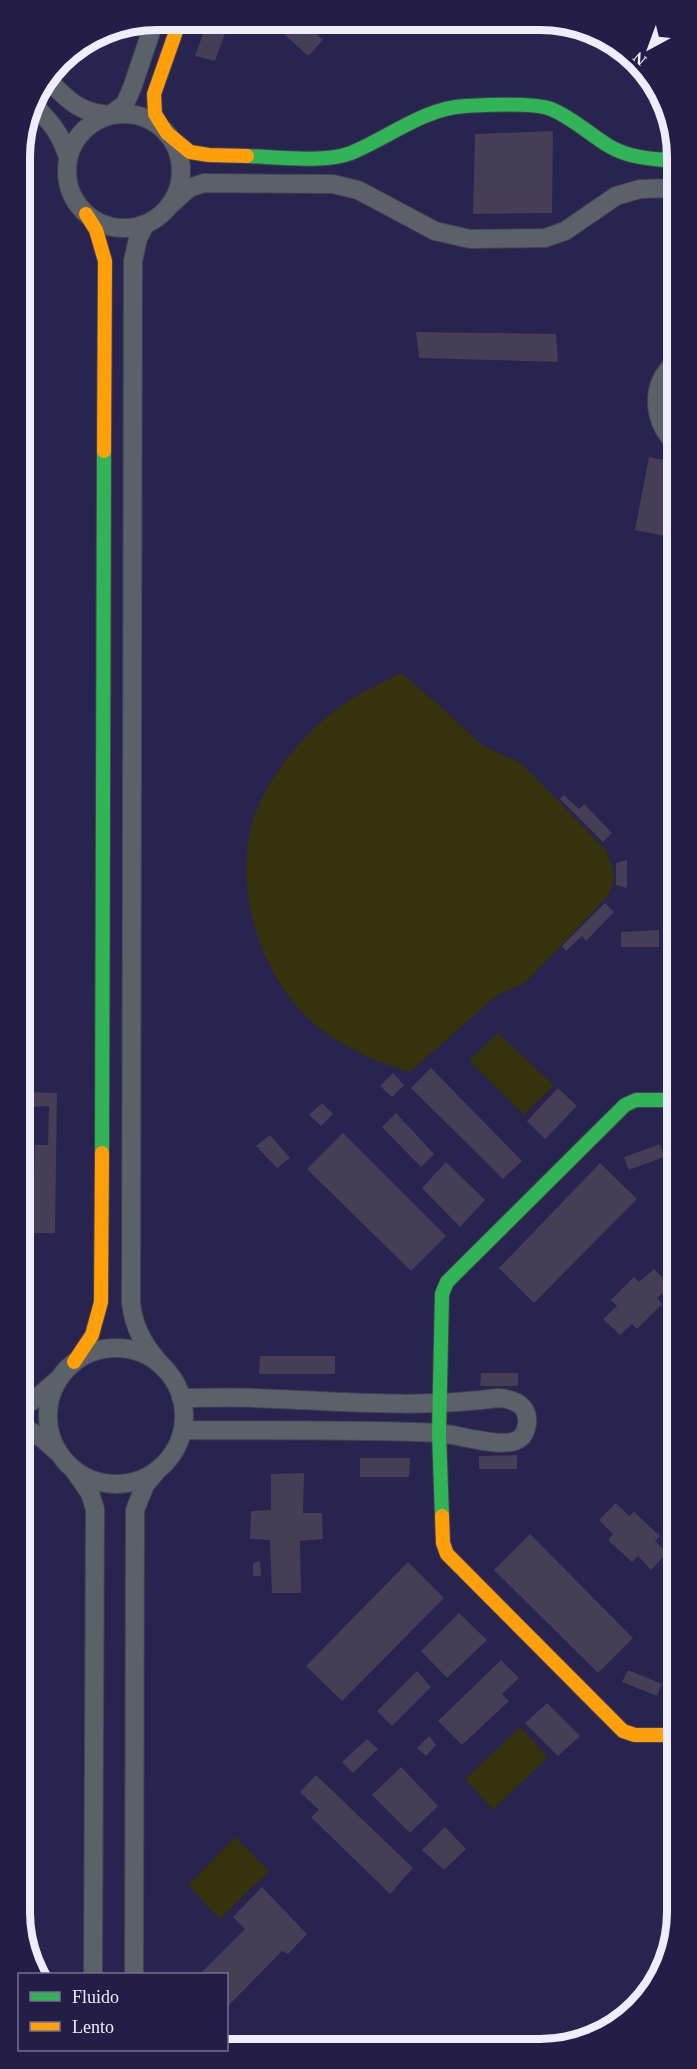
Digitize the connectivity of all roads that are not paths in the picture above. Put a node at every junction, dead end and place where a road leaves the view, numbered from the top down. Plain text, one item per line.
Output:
1 (151, 30) edge
2 (176, 30) edge
3 (53, 84) edge
4 (39, 111) edge
5 (110, 115) junction
6 (167, 134) junction
7 (68, 157) junction
8 (667, 160) edge
9 (667, 188) edge
10 (170, 206) junction
11 (86, 214) junction
12 (145, 225) junction
13 (667, 372) edge
14 (667, 435) edge
15 (667, 1100) edge
16 (70, 1366) junction
17 (165, 1369) junction
18 (181, 1398) junction
19 (30, 1401) edge
20 (339, 1402) junction
21 (439, 1403) junction
22 (339, 1429) junction
23 (183, 1430) junction
24 (30, 1431) edge
25 (439, 1433) junction
26 (61, 1456) junction
27 (74, 1470) junction
28 (156, 1472) junction
29 (667, 1735) edge
30 (93, 1973) edge
31 (134, 1973) edge

1 - 5 street
2 - 6 street
3 - 5 street
4 - 7 street
5 - 6 street
5 - 7 street
6 - 8 street
6 - 10 street
7 - 11 street
9 - 10 street
10 - 12 street
11 - 12 street
11 - 16 street
12 - 17 street
13 - 14 street
15 - 21 street
16 - 17 street
16 - 19 street
16 - 26 street
17 - 18 street
18 - 20 street
18 - 23 street
20 - 21 street
20 - 22 street
21 - 25 street
21 - 25 street
22 - 23 street
22 - 25 street
23 - 28 street
24 - 26 street
25 - 29 street
26 - 27 street
27 - 28 street
27 - 30 street
28 - 31 street

